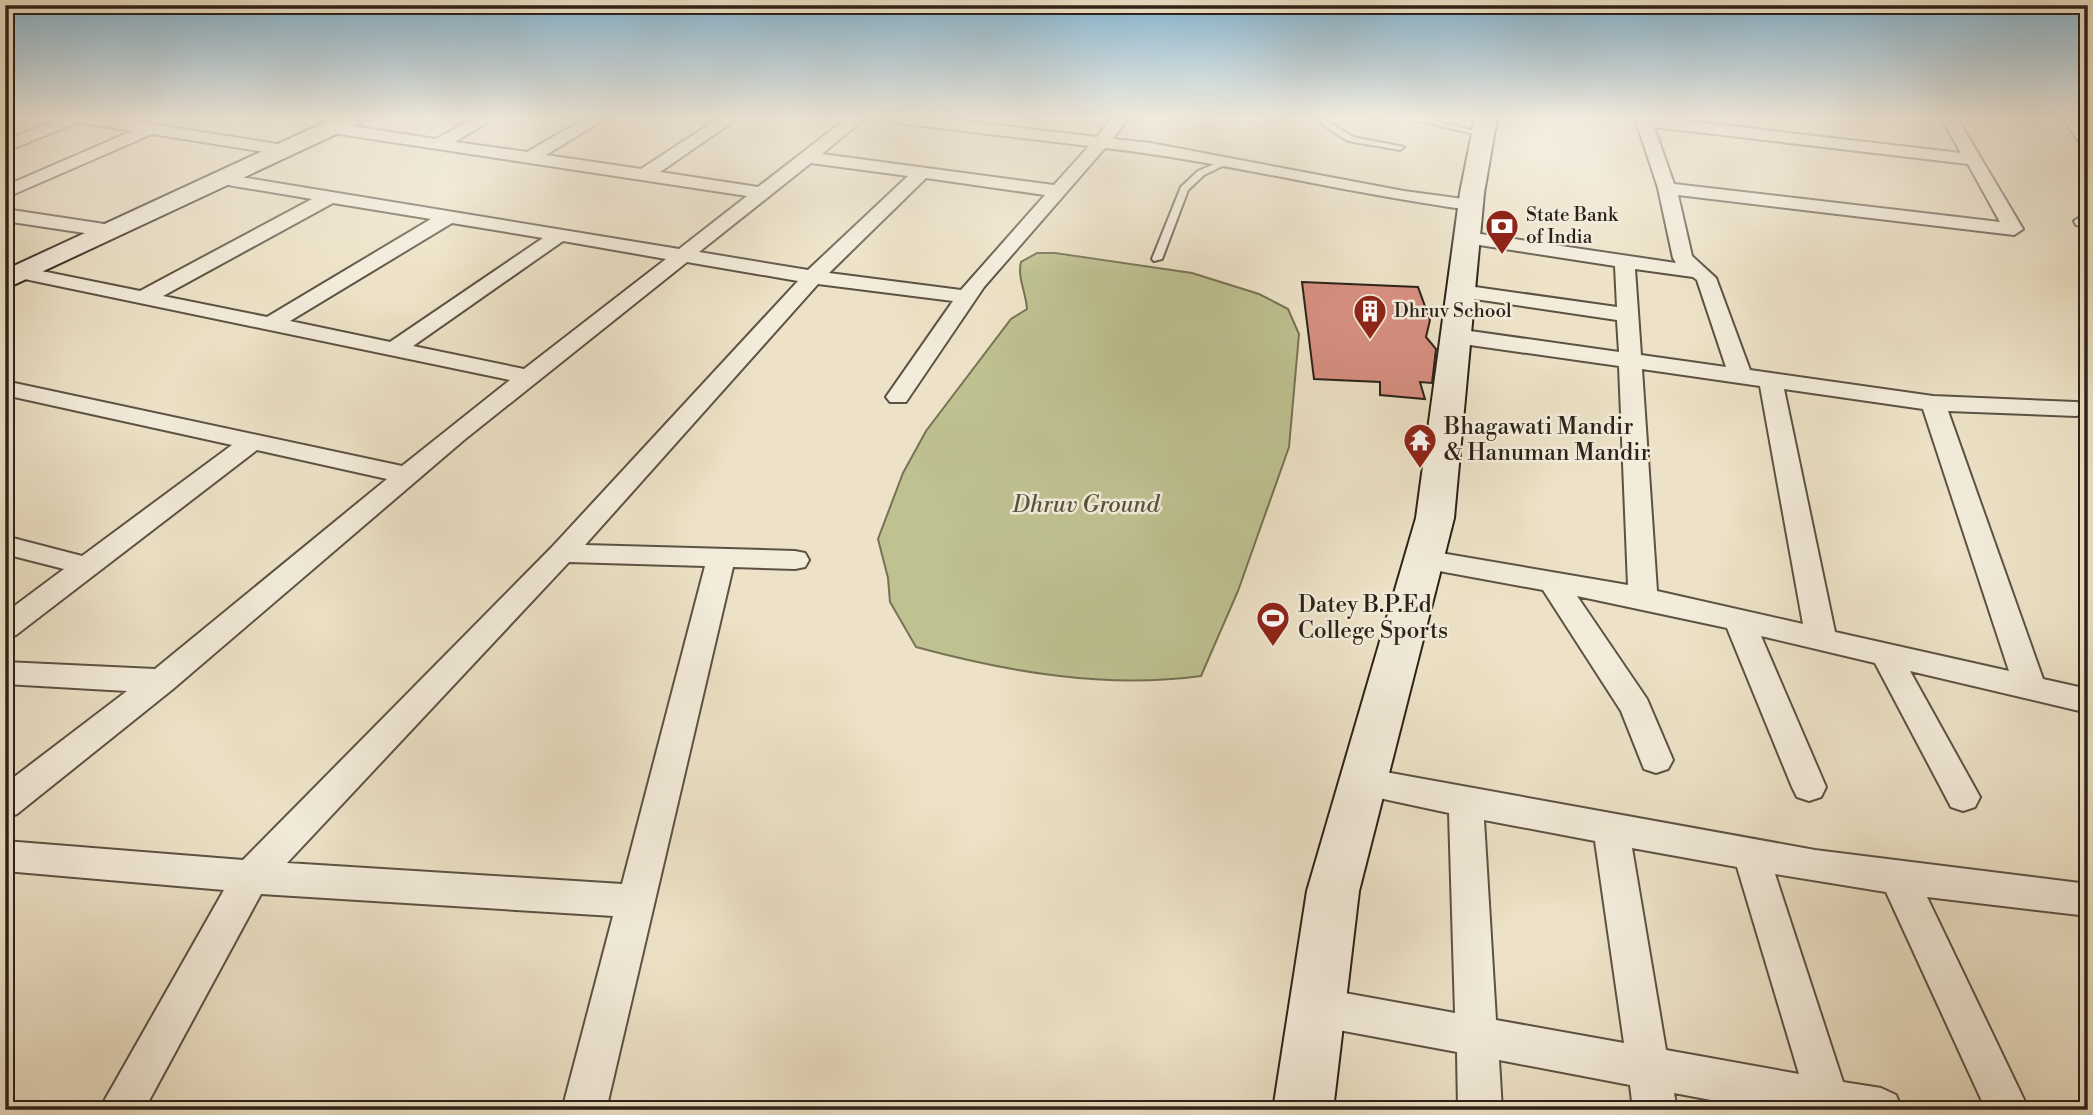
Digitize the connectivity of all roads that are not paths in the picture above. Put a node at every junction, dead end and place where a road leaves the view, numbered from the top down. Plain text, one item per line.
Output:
1 (57, 170) edge
2 (241, 170) edge
3 (610, 170) edge
4 (651, 170) edge
5 (791, 170) edge
6 (907, 170) edge
7 (1076, 170) edge
8 (1209, 170) edge
9 (1265, 170) edge
10 (1478, 170) edge
11 (1661, 170) edge
12 (1980, 170) edge
13 (922, 172) junction
14 (644, 175) junction
15 (222, 179) junction
16 (1667, 188) junction
17 (1057, 191) junction
18 (5, 193) edge
19 (762, 193) junction
20 (330, 197) junction
21 (5, 215) edge
22 (449, 217) junction
23 (1469, 221) junction
24 (111, 231) junction
25 (559, 235) junction
26 (684, 256) junction
27 (1157, 259) dead end
28 (1625, 262) junction
29 (1700, 272) junction
30 (14, 277) edge
31 (813, 277) junction
32 (1461, 291) junction
33 (968, 297) junction
34 (141, 299) junction
35 (1628, 315) junction
36 (270, 324) junction
37 (1455, 337) junction
38 (394, 349) junction
39 (1632, 363) junction
40 (530, 377) junction
41 (1741, 377) junction
42 (1772, 381) junction
43 (5, 388) edge
44 (898, 397) dead end
45 (1933, 402) junction
46 (2084, 415) edge
47 (252, 442) junction
48 (406, 475) junction
49 (5, 545) edge
50 (562, 553) junction
51 (720, 558) junction
52 (1423, 559) junction
53 (795, 560) dead end
54 (86, 566) junction
55 (1553, 583) junction
56 (1643, 598) junction
57 (1739, 620) junction
58 (5, 628) edge
59 (1821, 638) junction
60 (1885, 653) junction
61 (5, 673) edge
62 (162, 681) junction
63 (2030, 687) junction
64 (2088, 701) edge
65 (1656, 760) dead end
66 (1363, 782) junction
67 (1809, 787) dead end
68 (1963, 797) dead end
69 (1466, 802) junction
70 (5, 804) edge
71 (1611, 830) junction
72 (1751, 855) junction
73 (5, 856) edge
74 (251, 877) junction
75 (1899, 879) junction
76 (2088, 900) edge
77 (635, 901) junction
78 (1317, 1007) junction
79 (1476, 1035) junction
80 (1648, 1067) junction
81 (1830, 1105) edge
82 (120, 1110) edge
83 (584, 1110) edge
84 (1303, 1110) edge
85 (1480, 1110) edge
86 (1655, 1110) edge
87 (1881, 1110) edge
88 (2008, 1110) edge

1 - 18 street
2 - 15 street
3 - 14 street
4 - 14 street
5 - 19 street
6 - 13 street
7 - 17 street
8 - 27 lane
9 - 23 street
10 - 23 street
11 - 16 street
12 - 16 street
13 - 17 street
13 - 31 street
14 - 19 street
15 - 20 street
15 - 24 street
16 - 29 street
17 - 33 street
19 - 26 street
20 - 22 street
20 - 34 street
21 - 24 street
22 - 25 street
22 - 36 street
23 - 28 street
23 - 32 street
24 - 30 street
25 - 26 street
25 - 38 street
26 - 31 street
26 - 40 street
28 - 29 street
28 - 35 street
29 - 41 street
30 - 34 street
31 - 33 street
31 - 50 street
32 - 35 street
32 - 37 street
33 - 44 street
34 - 36 street
35 - 39 street
36 - 38 street
37 - 39 street
37 - 52 street
38 - 40 street
39 - 41 street
39 - 56 street
40 - 48 street
41 - 42 street
42 - 45 street
42 - 59 street
43 - 47 street
45 - 46 street
45 - 63 street
47 - 48 street
47 - 54 street
48 - 62 street
49 - 54 street
50 - 51 street
50 - 74 street
51 - 53 street
51 - 77 street
52 - 55 street
52 - 66 street
54 - 58 street
55 - 56 street
55 - 65 street
56 - 57 street
57 - 59 street
57 - 67 street
59 - 60 street
60 - 63 street
60 - 68 street
61 - 62 street
62 - 70 street
63 - 64 street
66 - 69 street
66 - 78 street
69 - 71 street
69 - 79 street
71 - 72 street
71 - 80 street
72 - 75 street
72 - 81 street
73 - 74 street
74 - 77 street
74 - 82 street
75 - 76 street
75 - 88 street
77 - 83 street
78 - 79 street
78 - 84 street
79 - 80 street
79 - 85 street
80 - 81 street
80 - 86 street
81 - 87 street

